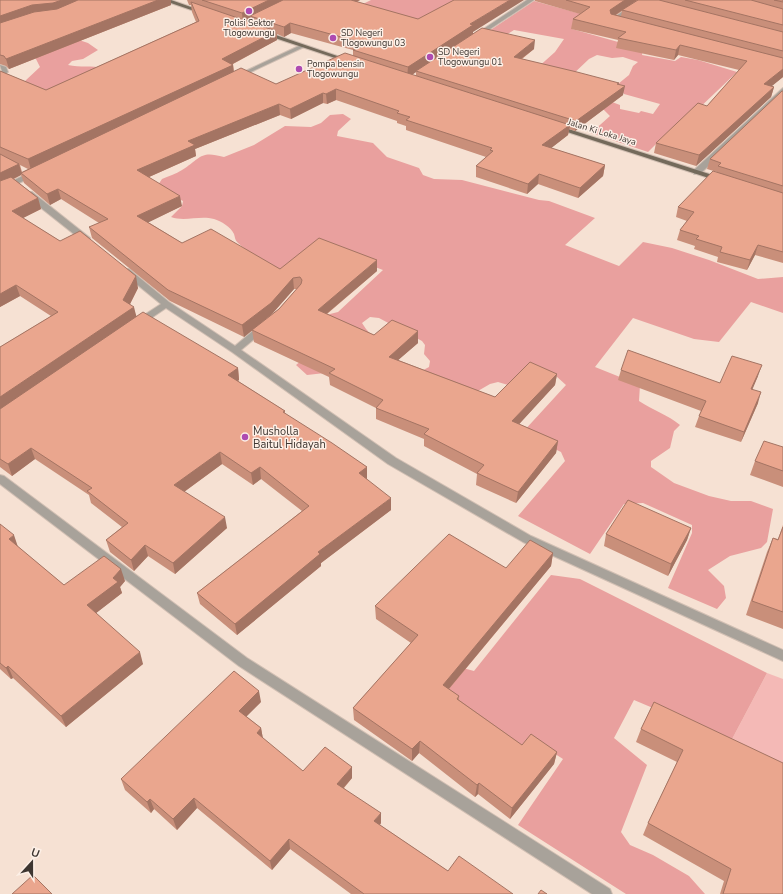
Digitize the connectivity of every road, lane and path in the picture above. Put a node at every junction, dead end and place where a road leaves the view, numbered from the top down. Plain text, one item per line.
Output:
1 (165, 0) edge
2 (531, 0) edge
3 (644, 2) edge
4 (213, 16) edge
5 (619, 23) edge
6 (258, 31) edge
7 (469, 40) edge
8 (303, 46) junction
9 (355, 63) edge
10 (0, 66) edge
11 (0, 75) edge
12 (231, 80) edge
13 (783, 90) edge
14 (553, 126) edge
15 (697, 172) junction
16 (31, 173) edge
17 (15, 182) junction
18 (730, 182) edge
19 (0, 190) edge
20 (94, 246) edge
21 (118, 265) edge
22 (166, 304) junction
23 (270, 322) edge
24 (127, 331) edge
25 (235, 350) junction
26 (0, 479) edge
27 (783, 656) edge
28 (604, 894) edge

1 - 4 main road
2 - 7 street
3 - 5 street
6 - 8 main road
8 - 9 main road
8 - 12 street
10 - 11 street
13 - 15 street
14 - 15 main road, Jalan Ki Loka Jaya
15 - 18 main road, Jalan Ki Loka Jaya
16 - 17 street
17 - 19 street
17 - 20 street
21 - 22 street
22 - 24 street
22 - 25 street
23 - 25 street
25 - 27 street
26 - 28 street

